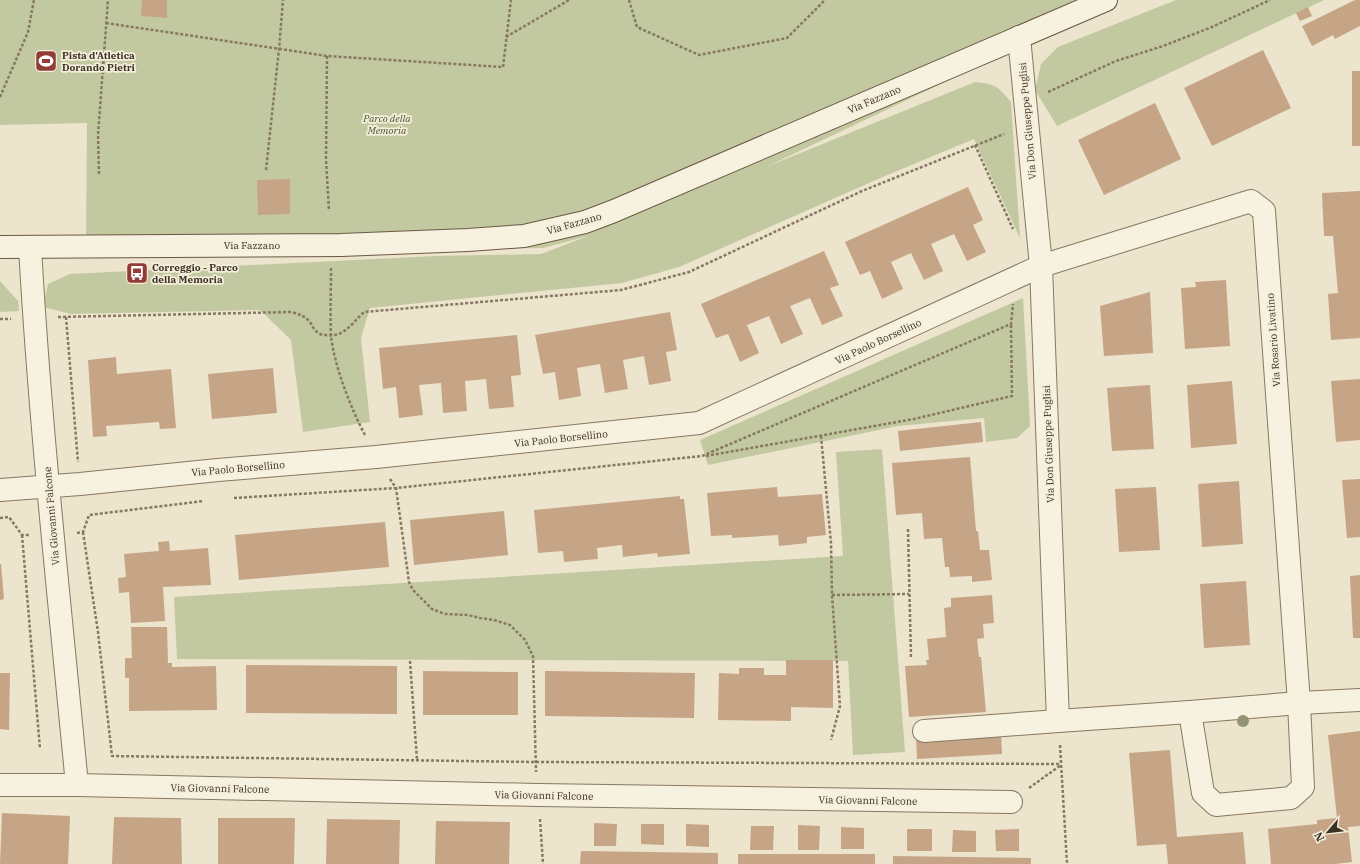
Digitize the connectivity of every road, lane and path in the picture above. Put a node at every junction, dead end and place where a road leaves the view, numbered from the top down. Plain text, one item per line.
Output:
1 (34, 0) edge
2 (108, 0) edge
3 (283, 0) edge
4 (511, 0) edge
5 (569, 0) edge
6 (629, 0) edge
7 (825, 0) edge
8 (1106, 0) edge
9 (1270, 0) edge
10 (106, 23) junction
11 (1019, 37) junction
12 (506, 38) junction
13 (279, 49) junction
14 (327, 56) junction
15 (0, 97) edge
16 (1025, 104) junction
17 (1007, 131) dead end
18 (266, 170) dead end
19 (99, 174) dead end
20 (329, 211) dead end
21 (0, 247) edge
22 (30, 247) junction
23 (1041, 266) junction
24 (331, 267) dead end
25 (1011, 324) dead end
26 (331, 336) junction
27 (820, 436) junction
28 (702, 456) dead end
29 (376, 457) junction
30 (80, 484) junction
31 (48, 486) junction
32 (0, 490) edge
33 (204, 501) dead end
34 (0, 518) edge
35 (908, 529) dead end
36 (83, 532) junction
37 (52, 534) junction
38 (22, 535) junction
39 (910, 594) junction
40 (832, 596) junction
41 (911, 658) dead end
42 (410, 661) dead end
43 (1360, 700) edge
44 (1299, 703) junction
45 (1190, 712) junction
46 (1058, 720) junction
47 (924, 731) dead end
48 (831, 740) dead end
49 (40, 749) dead end
50 (417, 760) junction
51 (535, 762) junction
52 (1061, 764) junction
53 (0, 785) edge
54 (77, 785) junction
55 (538, 795) junction
56 (1011, 802) joint
57 (543, 864) edge
58 (1067, 864) edge

1 - 15 path
2 - 10 path
3 - 13 path
4 - 12 path
5 - 12 path
6 - 7 path
8 - 11 street, Via Fazzano
9 - 16 path
10 - 13 path
10 - 19 path
11 - 16 street, Via Don Giuseppe Puglisi
11 - 22 street, Via Fazzano
12 - 14 path
13 - 14 path
13 - 18 path
14 - 20 path
16 - 23 street, Via Don Giuseppe Puglisi
17 - 26 path
21 - 22 street, Via Fazzano
22 - 31 street, Via Giovanni Falcone
23 - 29 street, Via Paolo Borsellino
23 - 44 street, Via Rosario Livatino
23 - 46 street, Via Don Giuseppe Puglisi
24 - 26 path
25 - 27 path
26 - 29 path
26 - 30 path
27 - 28 path
27 - 40 path
29 - 30 street, Via Paolo Borsellino
29 - 51 path
30 - 31 street, Via Paolo Borsellino
31 - 32 street, Via Paolo Borsellino
31 - 37 street, Via Giovanni Falcone
33 - 36 path
34 - 38 path
35 - 39 path
36 - 37 path
36 - 50 path
37 - 38 path
37 - 54 street, Via Giovanni Falcone
38 - 49 path
39 - 40 path
39 - 41 path
40 - 48 path
42 - 50 path
43 - 44 street
44 - 45 street
44 - 45 street
45 - 46 street
46 - 47 street
46 - 52 path
50 - 51 path
51 - 52 path
51 - 55 path
52 - 56 path
52 - 58 path
53 - 54 street, Via Giovanni Falcone
54 - 55 street, Via Giovanni Falcone
55 - 56 street, Via Giovanni Falcone
55 - 57 path

